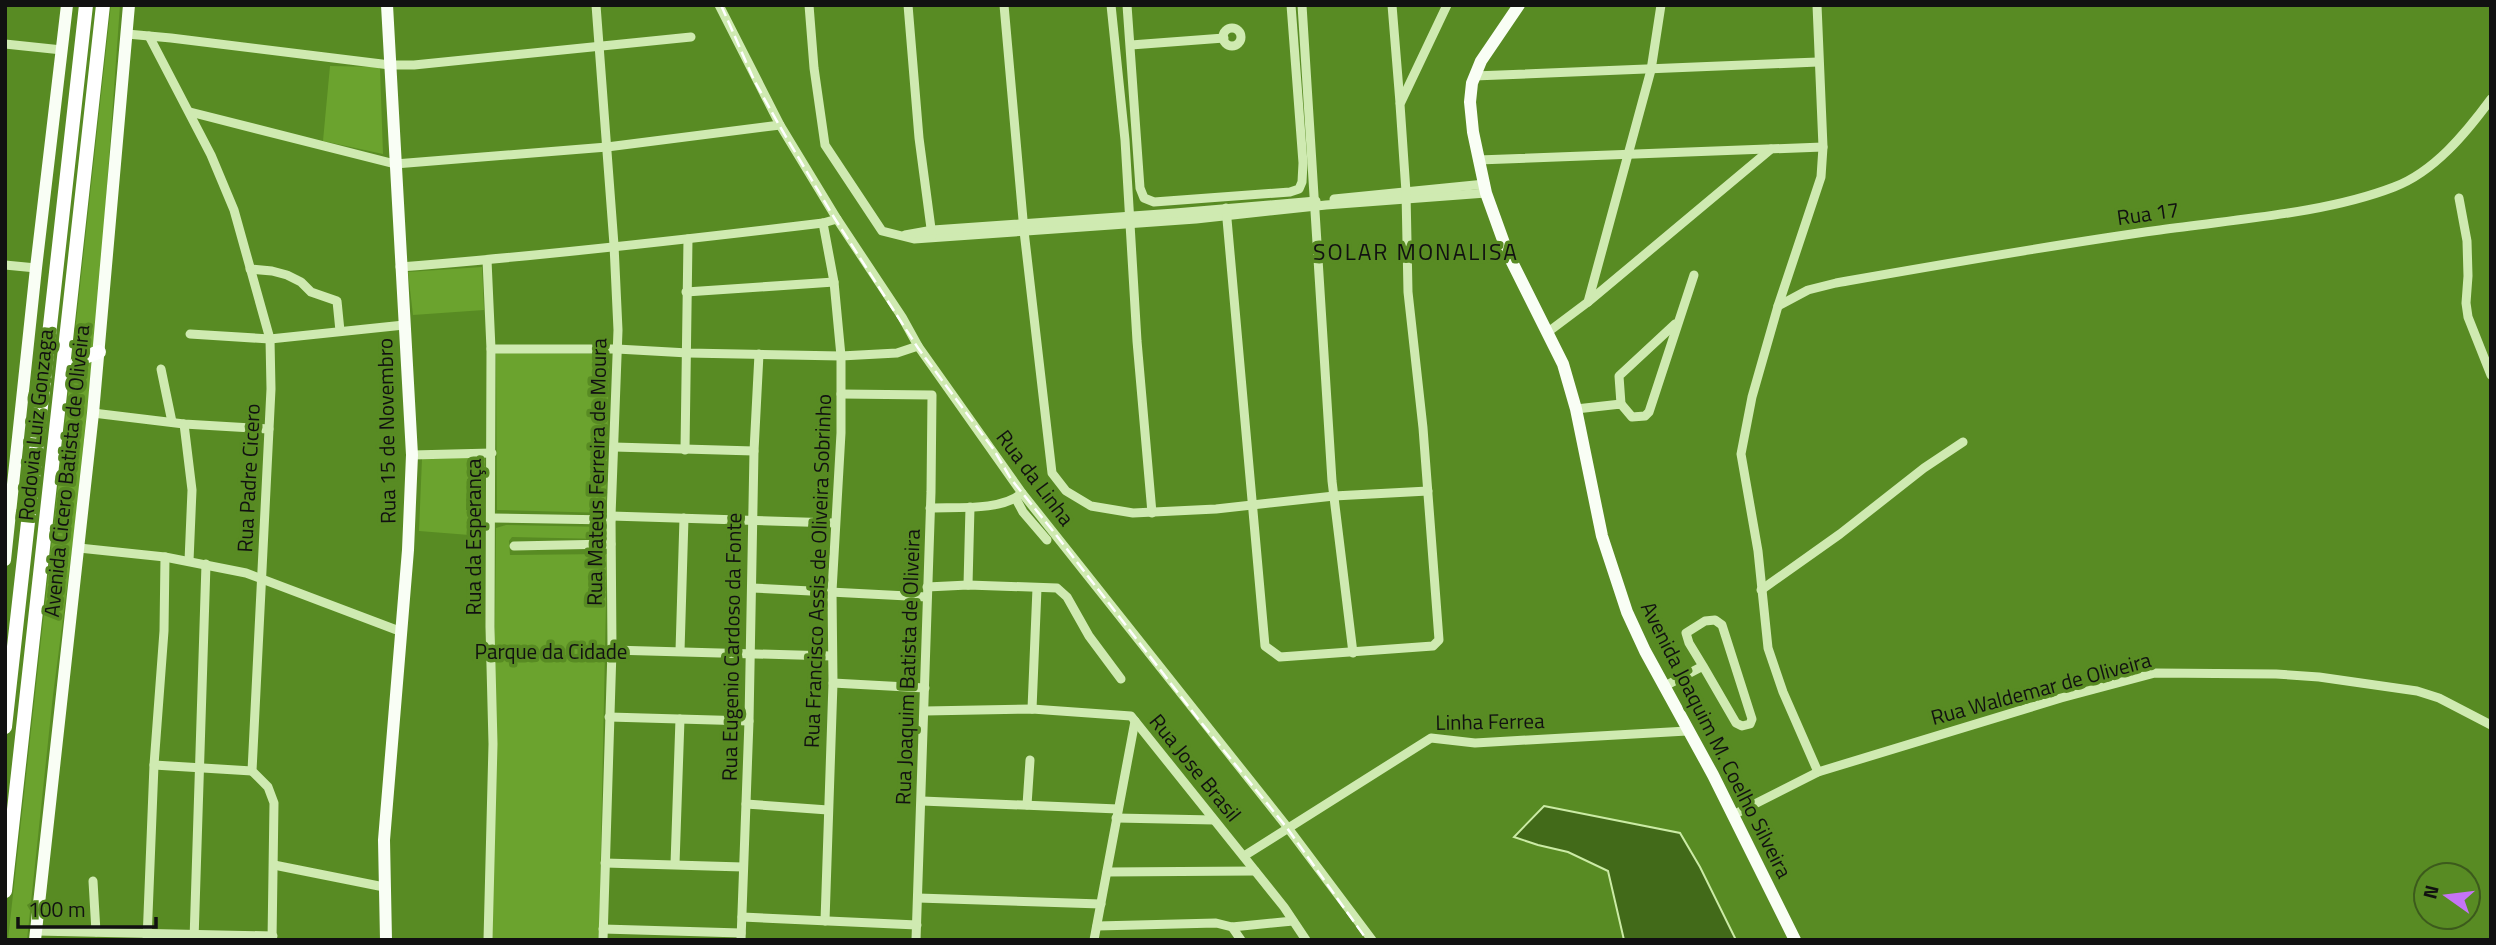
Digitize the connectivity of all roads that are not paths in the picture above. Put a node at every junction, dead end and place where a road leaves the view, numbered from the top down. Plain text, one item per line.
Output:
1 (67, 5) edge
2 (86, 5) edge
3 (103, 5) edge
4 (129, 5) edge
5 (387, 5) edge
6 (596, 5) edge
7 (719, 5) edge
8 (809, 5) edge
9 (908, 5) edge
10 (1004, 5) edge
11 (1111, 5) edge
12 (1128, 5) edge
13 (1291, 5) edge
14 (1302, 5) edge
15 (1392, 5) edge
16 (1447, 5) edge
17 (1519, 5) edge
18 (1661, 5) edge
19 (1817, 5) edge
20 (127, 34) junction
21 (149, 36) junction
22 (691, 37) dead end
23 (1224, 38) dead end
24 (5, 44) edge
25 (1131, 45) junction
26 (598, 47) junction
27 (62, 50) junction
28 (1818, 62) junction
29 (390, 65) junction
30 (1651, 70) junction
31 (1474, 76) junction
32 (2491, 99) edge
33 (1400, 104) junction
34 (190, 112) junction
35 (780, 125) junction
36 (607, 147) junction
37 (1823, 147) junction
38 (1771, 149) junction
39 (1627, 154) junction
40 (1478, 160) junction
41 (395, 164) junction
42 (1486, 188) junction
43 (1406, 195) junction
44 (2459, 198) dead end
45 (1315, 204) junction
46 (1227, 212) junction
47 (837, 219) junction
48 (1130, 220) junction
49 (823, 223) junction
50 (1025, 227) junction
51 (933, 234) junction
52 (688, 239) junction
53 (614, 245) junction
54 (487, 260) junction
55 (5, 265) edge
56 (400, 267) junction
57 (36, 268) junction
58 (250, 269) junction
59 (1694, 275) dead end
60 (834, 282) junction
61 (686, 292) junction
62 (1588, 302) junction
63 (1778, 306) junction
64 (1677, 323) junction
65 (404, 325) junction
66 (340, 331) junction
67 (1548, 332) junction
68 (190, 334) dead end
69 (270, 339) junction
70 (918, 346) junction
71 (491, 349) junction
72 (618, 349) junction
73 (99, 352) junction
74 (688, 353) junction
75 (759, 354) junction
76 (841, 356) junction
77 (160, 369) dead end
78 (2491, 375) edge
79 (62, 380) junction
80 (841, 394) junction
81 (1621, 404) junction
82 (1576, 409) junction
83 (93, 413) junction
84 (172, 422) junction
85 (184, 424) junction
86 (269, 429) junction
87 (1963, 442) dead end
88 (614, 447) junction
89 (685, 450) junction
90 (754, 451) junction
91 (492, 453) junction
92 (412, 455) junction
93 (9, 482) edge
94 (1428, 491) junction
95 (1019, 496) junction
96 (1334, 496) junction
97 (1252, 505) junction
98 (970, 507) junction
99 (930, 509) junction
100 (1152, 513) junction
101 (492, 518) junction
102 (611, 518) junction
103 (684, 518) junction
104 (752, 519) junction
105 (835, 523) junction
106 (1047, 540) dead end
107 (611, 544) junction
108 (514, 546) dead end
109 (79, 548) junction
110 (165, 557) junction
111 (5, 559) edge
112 (189, 561) junction
113 (206, 564) junction
114 (262, 578) junction
115 (968, 585) junction
116 (751, 588) junction
117 (1037, 588) junction
118 (1761, 590) junction
119 (832, 591) junction
120 (927, 592) junction
121 (402, 632) junction
122 (612, 650) junction
123 (680, 651) junction
124 (1353, 653) junction
125 (749, 654) junction
126 (832, 656) junction
127 (1703, 666) junction
128 (1121, 679) dead end
129 (833, 683) junction
130 (1665, 686) junction
131 (925, 688) junction
132 (1032, 709) junction
133 (925, 711) junction
134 (609, 717) junction
135 (680, 719) junction
136 (749, 721) junction
137 (1135, 721) junction
138 (2491, 724) edge
139 (5, 727) edge
140 (1687, 731) junction
141 (1030, 760) dead end
142 (154, 765) junction
143 (200, 768) junction
144 (252, 771) junction
145 (1818, 772) junction
146 (922, 801) junction
147 (746, 804) junction
148 (1027, 805) junction
149 (828, 810) junction
150 (1117, 814) junction
151 (1732, 815) junction
152 (1214, 820) junction
153 (1288, 828) junction
154 (1244, 856) junction
155 (604, 863) junction
156 (675, 864) junction
157 (274, 865) junction
158 (743, 867) junction
159 (1255, 871) junction
160 (1107, 872) junction
161 (93, 881) dead end
162 (384, 887) junction
163 (5, 891) edge
164 (918, 898) junction
165 (1101, 904) junction
166 (742, 917) junction
167 (825, 921) junction
168 (1293, 921) junction
169 (917, 925) junction
170 (1097, 926) junction
171 (1232, 927) junction
172 (603, 929) junction
173 (96, 932) junction
174 (35, 935) edge
175 (84, 936) edge
176 (674, 936) edge
177 (741, 936) edge
178 (148, 937) edge
179 (194, 937) edge
180 (273, 938) edge
181 (386, 940) edge
182 (488, 940) edge
183 (603, 940) edge
184 (916, 940) edge
185 (1094, 940) edge
186 (1241, 940) edge
187 (1306, 940) edge
188 (1371, 940) edge
189 (1795, 940) edge

1 - 27 main road
2 - 139 highway, Rodovia Luiz Gonzaga
3 - 79 highway, Rodovia Luiz Gonzaga
4 - 20 main road, Avenida Cicero Batista de Oliveira
5 - 29 main road, Rua 15 de Novembro
6 - 26 street, Rua Mateus Ferreira de Moura
7 - 35 street, Rua da Linha
8 - 51 street
9 - 51 street
10 - 50 street
11 - 48 street
12 - 25 street
13 - 25 street
14 - 45 street
15 - 33 street
16 - 33 street
17 - 31 main road, Avenida Joaquim M. Coelho Silveira
18 - 30 street
19 - 28 street
20 - 21 street
20 - 73 main road, Avenida Cicero Batista de Oliveira
21 - 29 street
21 - 34 street, Rua Padre Cicero
22 - 26 street
23 - 25 street
24 - 27 street
26 - 29 street
26 - 36 street, Rua Mateus Ferreira de Moura
27 - 57 main road
28 - 30 street
28 - 37 street
29 - 41 main road, Rua 15 de Novembro
30 - 31 street
30 - 39 street
31 - 40 main road, Avenida Joaquim M. Coelho Silveira
32 - 63 street, Rua 17
33 - 43 street
34 - 41 street
34 - 58 street, Rua Padre Cicero
35 - 36 street
35 - 47 street, Rua da Linha
36 - 41 street
36 - 53 street, Rua Mateus Ferreira de Moura
37 - 38 street
37 - 63 street
38 - 39 street
38 - 62 street
39 - 40 street
39 - 62 street
40 - 42 main road, Avenida Joaquim M. Coelho Silveira
41 - 56 main road, Rua 15 de Novembro
42 - 43 street
42 - 67 main road, Avenida Joaquim M. Coelho Silveira
43 - 45 street
43 - 94 street
44 - 78 street
45 - 46 street
45 - 96 street
46 - 48 street
46 - 97 street
47 - 49 street
47 - 70 street, Rua da Linha
48 - 50 street
48 - 100 street
49 - 52 street
49 - 60 street, Rua Francisco Assis de Oliveira Sobrinho
50 - 51 street
50 - 100 street
52 - 53 street
52 - 61 street
53 - 54 street
53 - 72 street, Rua Mateus Ferreira de Moura
54 - 56 street
54 - 71 street, Rua da Esperança
55 - 57 street
56 - 65 main road, Rua 15 de Novembro
57 - 93 main road
58 - 66 street
58 - 69 street, Rua Padre Cicero
59 - 64 street
60 - 61 street
60 - 76 street, Rua Francisco Assis de Oliveira Sobrinho
61 - 74 street
62 - 67 street
63 - 118 street
64 - 81 street
64 - 81 street
65 - 66 street
65 - 92 main road, Rua 15 de Novembro
66 - 69 street
67 - 82 main road, Avenida Joaquim M. Coelho Silveira
68 - 69 street
69 - 86 street, Rua Padre Cicero
70 - 76 street
70 - 95 street, Rua da Linha
71 - 72 street
71 - 91 street, Rua da Esperança
72 - 74 street
72 - 88 street, Rua Mateus Ferreira de Moura
73 - 79 highway
73 - 83 main road, Avenida Cicero Batista de Oliveira
74 - 75 street
74 - 89 street
75 - 76 street
75 - 90 street, Rua Eugenio Cardoso da Fonte
76 - 80 street, Rua Francisco Assis de Oliveira Sobrinho
77 - 84 street
79 - 163 highway, Rodovia Luiz Gonzaga
80 - 99 street, Rua Joaquim Batista de Oliveira
80 - 105 street, Rua Francisco Assis de Oliveira Sobrinho
81 - 82 street
82 - 130 main road, Avenida Joaquim M. Coelho Silveira
83 - 84 street
83 - 109 main road, Avenida Cicero Batista de Oliveira
84 - 85 street
85 - 86 street
85 - 112 street
86 - 114 street, Rua Padre Cicero
87 - 118 street
88 - 89 street
88 - 102 street, Rua Mateus Ferreira de Moura
89 - 90 street
90 - 104 street, Rua Eugenio Cardoso da Fonte
91 - 92 street
91 - 101 street, Rua da Esperança
92 - 121 main road, Rua 15 de Novembro
93 - 111 main road
94 - 96 street
94 - 124 street
95 - 98 street
95 - 106 street
95 - 153 street, Rua da Linha
96 - 97 street
96 - 124 street
97 - 100 street
97 - 124 street
98 - 99 street
98 - 115 street
99 - 120 street, Rua Joaquim Batista de Oliveira
101 - 102 street
101 - 182 street, Rua da Esperança
102 - 103 street
102 - 107 street, Rua Mateus Ferreira de Moura
103 - 104 street
103 - 123 street
104 - 105 street
104 - 116 street, Rua Eugenio Cardoso da Fonte
105 - 119 street, Rua Francisco Assis de Oliveira Sobrinho
107 - 108 street
107 - 122 street, Rua Mateus Ferreira de Moura
109 - 110 street
109 - 174 main road, Avenida Cicero Batista de Oliveira
110 - 112 street
110 - 142 street
112 - 113 street
113 - 114 street
113 - 143 street
114 - 121 street
114 - 144 street, Rua Padre Cicero
115 - 117 street
115 - 120 street
116 - 119 street
116 - 125 street, Rua Eugenio Cardoso da Fonte
117 - 128 street
117 - 132 street
118 - 145 street
119 - 120 street
119 - 126 street, Rua Francisco Assis de Oliveira Sobrinho
120 - 131 street, Rua Joaquim Batista de Oliveira
121 - 162 main road, Rua 15 de Novembro
122 - 123 street
122 - 134 street, Rua Mateus Ferreira de Moura
123 - 125 street
125 - 126 street
125 - 136 street, Rua Eugenio Cardoso da Fonte
126 - 129 street, Rua Francisco Assis de Oliveira Sobrinho
127 - 127 street
127 - 130 street
129 - 131 street
129 - 149 street, Rua Francisco Assis de Oliveira Sobrinho
130 - 140 main road, Avenida Joaquim M. Coelho Silveira
131 - 133 street, Rua Joaquim Batista de Oliveira
132 - 133 street, Rua Jose Brasil
132 - 137 street, Rua Jose Brasil
133 - 146 street, Rua Joaquim Batista de Oliveira
134 - 135 street
134 - 155 street, Rua Mateus Ferreira de Moura
135 - 136 street
135 - 156 street
136 - 147 street, Rua Eugenio Cardoso da Fonte
137 - 150 street
137 - 152 street, Rua Jose Brasil
138 - 145 street, Rua Waldemar de Oliveira
140 - 151 main road, Avenida Joaquim M. Coelho Silveira
140 - 153 street, Linha Ferrea
141 - 148 street
142 - 143 street
142 - 178 street
143 - 144 street
143 - 179 street
144 - 157 street
145 - 151 street, Rua Waldemar de Oliveira
146 - 148 street
146 - 164 street, Rua Joaquim Batista de Oliveira
147 - 149 street
147 - 158 street, Rua Eugenio Cardoso da Fonte
148 - 150 street
149 - 167 street, Rua Francisco Assis de Oliveira Sobrinho
150 - 152 street
150 - 160 street
151 - 189 main road, Avenida Joaquim M. Coelho Silveira
152 - 154 street, Rua Jose Brasil
153 - 154 street, Linha Ferrea
153 - 188 street, Rua da Linha
154 - 159 street, Rua Jose Brasil
155 - 156 street
155 - 172 street, Rua Mateus Ferreira de Moura
156 - 158 street
157 - 162 street
157 - 180 street
158 - 166 street, Rua Eugenio Cardoso da Fonte
159 - 160 street
159 - 168 street, Rua Jose Brasil
160 - 165 street
161 - 173 street
162 - 181 main road, Rua 15 de Novembro
164 - 165 street
164 - 169 street, Rua Joaquim Batista de Oliveira
165 - 170 street
166 - 167 street
166 - 177 street, Rua Eugenio Cardoso da Fonte
167 - 169 street
168 - 171 street
168 - 187 street, Rua Jose Brasil
169 - 184 street, Rua Joaquim Batista de Oliveira
170 - 171 street
170 - 185 street
171 - 186 street
172 - 176 street
172 - 183 street, Rua Mateus Ferreira de Moura
173 - 175 street
173 - 178 street
174 - 175 street
176 - 177 street
178 - 179 street
179 - 180 street

